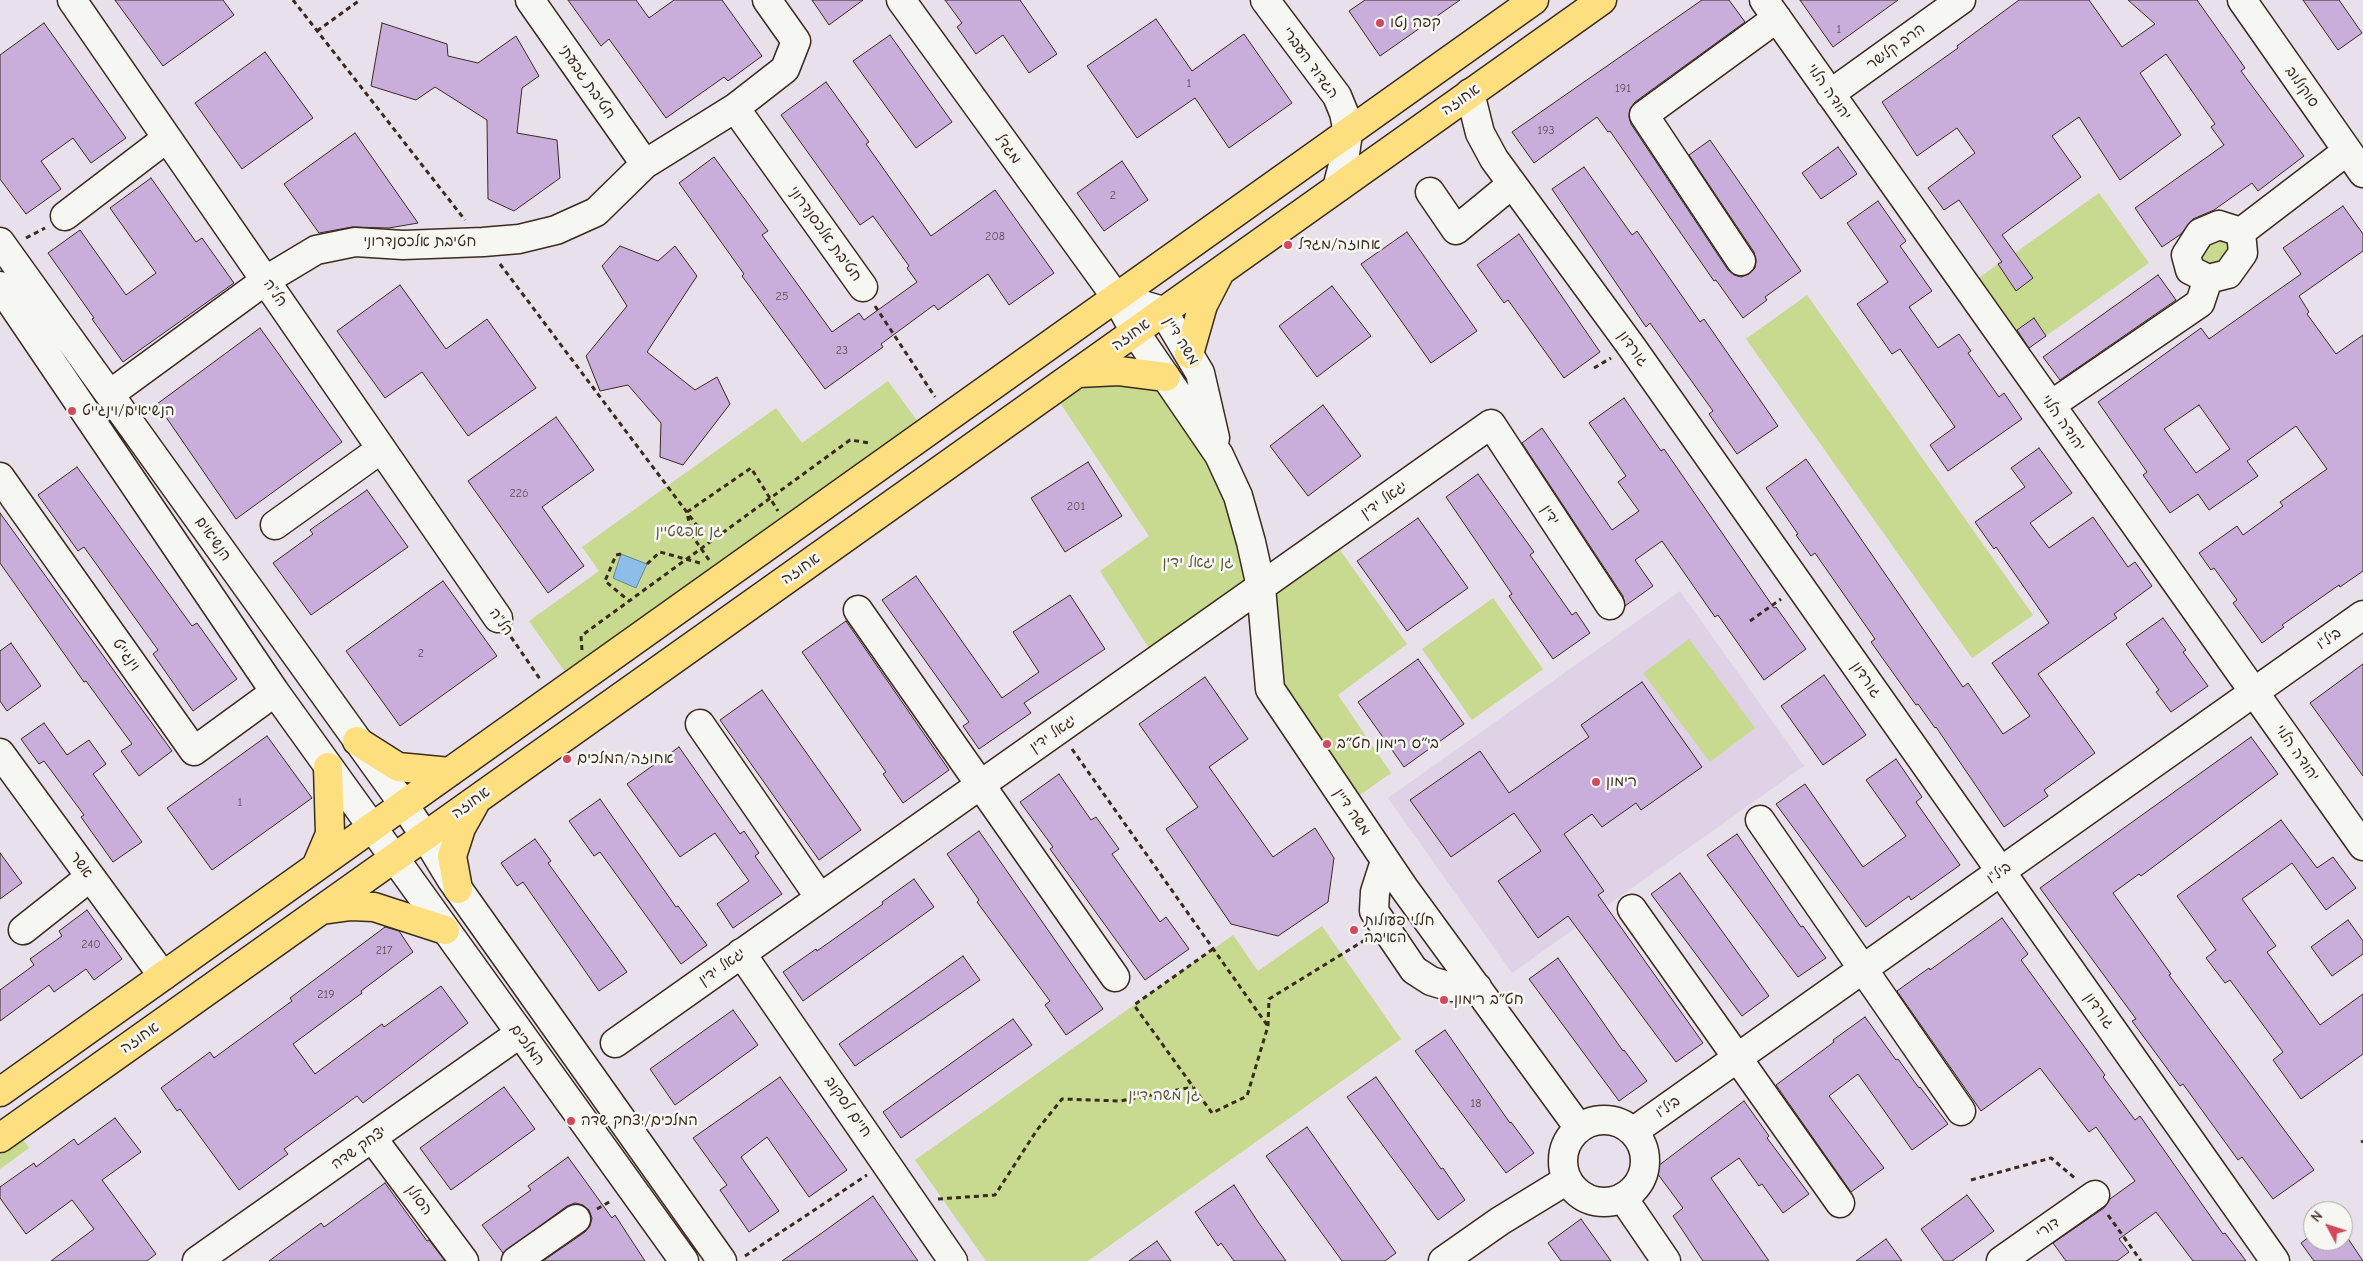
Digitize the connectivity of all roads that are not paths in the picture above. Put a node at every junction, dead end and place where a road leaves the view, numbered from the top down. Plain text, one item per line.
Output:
1 (72, 0) edge
2 (530, 0) edge
3 (767, 0) edge
4 (901, 0) edge
5 (1264, 0) edge
6 (1534, 0) edge
7 (1602, 0) edge
8 (1961, 0) edge
9 (2242, 0) edge
10 (1770, 9) edge
11 (1470, 94) junction
12 (1830, 94) junction
13 (735, 108) junction
14 (1348, 133) junction
15 (167, 138) junction
16 (2347, 151) junction
17 (645, 164) junction
18 (2363, 173) edge
19 (1512, 184) junction
20 (1337, 188) junction
21 (1430, 192) dead end
22 (65, 216) road end
23 (2241, 232) junction
24 (3, 246) edge
25 (1741, 261) dead end
26 (1220, 271) junction
27 (2208, 279) junction
28 (266, 280) junction
29 (0, 286) edge
30 (863, 287) road end
31 (1116, 297) junction
32 (1163, 312) junction
33 (1136, 332) junction
34 (1189, 354) junction
35 (1078, 373) junction
36 (1166, 377) junction
37 (110, 394) junction
38 (2051, 405) junction
39 (1491, 424) joint
40 (381, 449) junction
41 (1219, 455) junction
42 (0, 477) edge
43 (275, 526) dead end
44 (1260, 587) junction
45 (1610, 605) dead end
46 (858, 610) dead end
47 (2363, 615) edge
48 (498, 618) road end
49 (274, 692) junction
50 (2254, 692) junction
51 (700, 724) dead end
52 (358, 741) junction
53 (0, 754) edge
54 (328, 767) junction
55 (450, 772) junction
56 (979, 786) junction
57 (479, 798) junction
58 (404, 805) junction
59 (1760, 820) dead end
60 (372, 828) junction
61 (425, 836) junction
62 (2363, 846) edge
63 (393, 858) junction
64 (1385, 861) junction
65 (316, 868) junction
66 (2001, 872) junction
67 (90, 877) junction
68 (458, 889) junction
69 (820, 898) junction
70 (1632, 909) dead end
71 (320, 910) junction
72 (23, 930) dead end
73 (445, 930) junction
74 (741, 954) junction
75 (1863, 969) junction
76 (163, 976) junction
77 (1115, 977) dead end
78 (1477, 987) junction
79 (520, 1034) junction
80 (615, 1043) dead end
81 (1737, 1058) junction
82 (0, 1092) edge
83 (1961, 1111) dead end
84 (1579, 1128) junction
85 (1634, 1131) junction
86 (0, 1138) edge
87 (374, 1138) junction
88 (1567, 1180) junction
89 (2095, 1196) road end
90 (1623, 1198) junction
91 (1840, 1204) dead end
92 (576, 1219) road end
93 (197, 1261) edge
94 (464, 1261) edge
95 (516, 1261) edge
96 (684, 1261) edge
97 (722, 1261) edge
98 (954, 1261) edge
99 (1443, 1261) edge
100 (1666, 1261) edge
101 (2001, 1261) edge
102 (2275, 1261) edge

1 - 15 street, הל"ה
2 - 17 street, חטיבת גבעתי
3 - 13 street, חטיבת אלכסנדרוני
4 - 31 street, מגדל
5 - 14 street, הגדוד העברי
6 - 14 main road
7 - 11 main road, אחוזה
8 - 12 street, הרב קלישר
9 - 16 street, סוקולוב
10 - 12 street, יהודה הלוי
10 - 25 street
11 - 19 street, גורדון
11 - 20 main road, אחוזה
12 - 38 street, יהודה הלוי
13 - 17 street, חטיבת אלכסנדרוני
13 - 30 street, חטיבת אלכסנדרוני
14 - 20 street, הגדוד העברי
14 - 31 main road
15 - 22 street
15 - 28 street, הל"ה
16 - 18 street, סוקולוב
16 - 23 street
17 - 28 street, חטיבת אלכסנדרוני
19 - 21 street
19 - 66 street, גורדון
20 - 26 main road, אחוזה
23 - 27 street
23 - 27 street
24 - 37 street, הנשיאים
26 - 32 main road, אחוזה
26 - 34 main road
27 - 38 street
28 - 37 street, חטיבת אלכסנדרוני
28 - 40 street, הל"ה
29 - 49 street
31 - 32 street, משה דיין
31 - 33 street, משה דיין
31 - 55 main road
32 - 33 main road, אחוזה
32 - 34 street, משה דיין
33 - 35 main road, אחוזה
33 - 36 street, משה דיין
34 - 41 street, משה דיין
35 - 36 main road
35 - 57 main road, אחוזה
36 - 41 street, משה דיין
37 - 52 street, הנשיאים
38 - 50 street, יהודה הלוי
39 - 44 street, יגאל ידין
39 - 45 street, ידין
40 - 43 street
40 - 48 street, הל"ה
41 - 44 street, משה דיין
42 - 49 street, וינגייט
44 - 56 street, יגאל ידין
44 - 64 street, משה דיין
46 - 56 street
47 - 50 street, ביל"ו
49 - 54 street
50 - 62 street, יהודה הלוי
50 - 66 street, ביל"ו
51 - 69 street
52 - 55 main road
52 - 58 street, הנשיאים
53 - 67 street, אשר
54 - 60 street
54 - 65 main road
55 - 58 main road
56 - 69 street, יגאל ידין
56 - 77 street
57 - 61 main road, אחוזה
57 - 68 main road
58 - 60 main road
58 - 61 street, הנשיאים
59 - 75 street
60 - 63 street, המלכים
60 - 65 main road
61 - 63 main road, אחוזה
61 - 68 street
63 - 71 main road, אחוזה
63 - 73 street, המלכים
64 - 78 street, משה דיין
64 - 78 street
65 - 76 main road
66 - 75 street, ביל"ו
66 - 102 street, גורדון
67 - 72 street
67 - 76 street, אשר
68 - 97 street
69 - 74 street, יגאל ידין
70 - 81 street
71 - 73 main road
71 - 86 main road, אחוזה
73 - 79 street, המלכים
74 - 80 street, יגאל ידין
74 - 98 street, חיים לסקוב
75 - 81 street, ביל"ו
75 - 83 street
76 - 82 main road
78 - 84 street, משה דיין
79 - 87 street, יצחק שדה
79 - 96 street, המלכים
81 - 85 street, ביל"ו
81 - 91 street
84 - 85 street
84 - 88 street
85 - 90 street
87 - 93 street, יצחק שדה
87 - 94 street, הסולן
88 - 90 street
88 - 99 street
89 - 101 street, דורי
90 - 100 street
92 - 95 street

